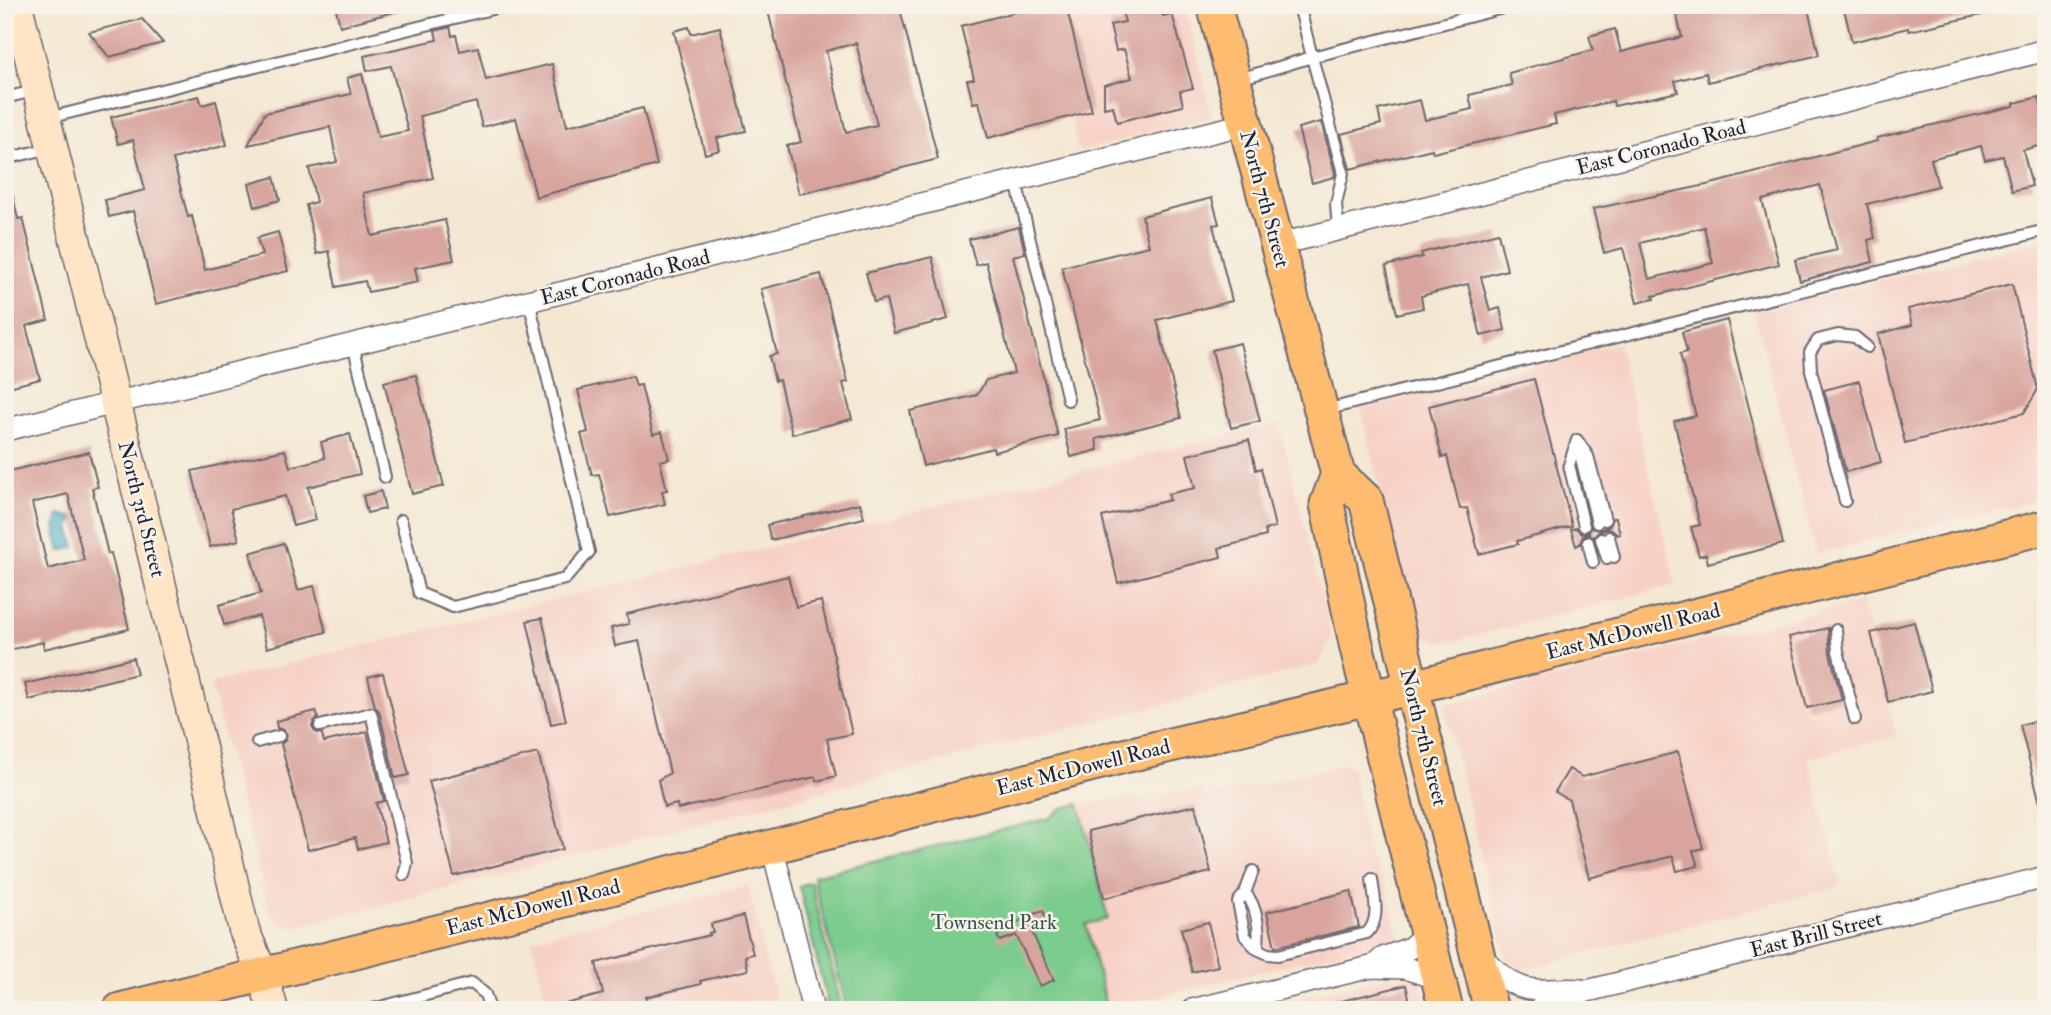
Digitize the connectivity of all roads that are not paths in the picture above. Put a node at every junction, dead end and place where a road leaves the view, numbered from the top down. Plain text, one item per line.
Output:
1 (508, 5) edge
2 (1214, 5) edge
3 (1299, 5) edge
4 (1515, 5) edge
5 (13, 11) edge
6 (2046, 50) edge
7 (1312, 57) junction
8 (1234, 81) junction
9 (38, 90) junction
10 (5, 97) edge
11 (45, 119) junction
12 (1245, 124) junction
13 (52, 148) junction
14 (5, 159) edge
15 (1016, 181) junction
16 (1338, 229) junction
17 (2046, 230) edge
18 (1277, 245) junction
19 (529, 301) junction
20 (1643, 331) junction
21 (353, 344) junction
22 (1646, 344) dead end
23 (1867, 347) dead end
24 (1068, 400) dead end
25 (116, 403) junction
26 (1321, 411) junction
27 (5, 430) edge
28 (1338, 474) junction
29 (385, 477) dead end
30 (1845, 501) dead end
31 (401, 520) dead end
32 (1601, 522) dead end
33 (1584, 526) dead end
34 (2046, 527) edge
35 (1605, 538) dead end
36 (1588, 542) dead end
37 (1610, 557) dead end
38 (1593, 562) dead end
39 (1836, 630) dead end
40 (1411, 687) junction
41 (1369, 698) junction
42 (1855, 719) dead end
43 (320, 726) dead end
44 (279, 736) dead end
45 (257, 742) dead end
46 (772, 846) junction
47 (1252, 872) dead end
48 (404, 875) dead end
49 (2046, 877) edge
50 (1372, 879) dead end
51 (1427, 933) junction
52 (1476, 952) junction
53 (1371, 967) junction
54 (263, 975) junction
55 (1587, 991) junction
56 (1442, 994) edge
57 (120, 1010) edge
58 (273, 1010) edge
59 (369, 1010) edge
60 (490, 1010) edge
61 (813, 1010) edge
62 (1192, 1010) edge
63 (1491, 1010) edge
64 (1538, 1010) edge

1 - 11 lane
2 - 8 main road, North 7th Street
3 - 7 lane
4 - 7 lane
5 - 9 street, North 3rd Street
6 - 16 street, East Coronado Road
7 - 8 lane
7 - 16 lane
8 - 12 main road, North 7th Street
9 - 10 lane
9 - 11 street, North 3rd Street
11 - 13 street, North 3rd Street
12 - 15 street, East Coronado Road
12 - 18 main road, North 7th Street
13 - 14 lane
13 - 25 street, North 3rd Street
15 - 19 street, East Coronado Road
15 - 24 lane
16 - 18 street, East Coronado Road
17 - 20 lane
18 - 26 main road, North 7th Street
19 - 21 street, East Coronado Road
19 - 31 lane
20 - 22 lane
20 - 26 lane
21 - 25 street, East Coronado Road
21 - 29 lane
23 - 30 lane
25 - 27 street, East Coronado Road
25 - 54 street, North 3rd Street
26 - 28 main road, North 7th Street
28 - 40 main road, North 7th Street
28 - 41 main road, North 7th Street
32 - 33 lane
34 - 40 main road, East McDowell Road
35 - 37 lane
36 - 38 lane
39 - 42 lane
40 - 41 main road, East McDowell Road
40 - 52 main road, North 7th Street
41 - 46 main road, East McDowell Road
41 - 51 main road, North 7th Street
43 - 48 lane
44 - 45 lane
46 - 54 main road, East McDowell Road
46 - 61 street
47 - 50 lane
49 - 55 street, East Brill Street
51 - 53 street
51 - 56 main road, North 7th Street
52 - 55 street, East Brill Street
52 - 63 main road, North 7th Street
53 - 56 street
53 - 62 street
54 - 57 main road, East McDowell Road
54 - 58 street, North 3rd Street
55 - 64 street, East Brill Street
59 - 60 lane

